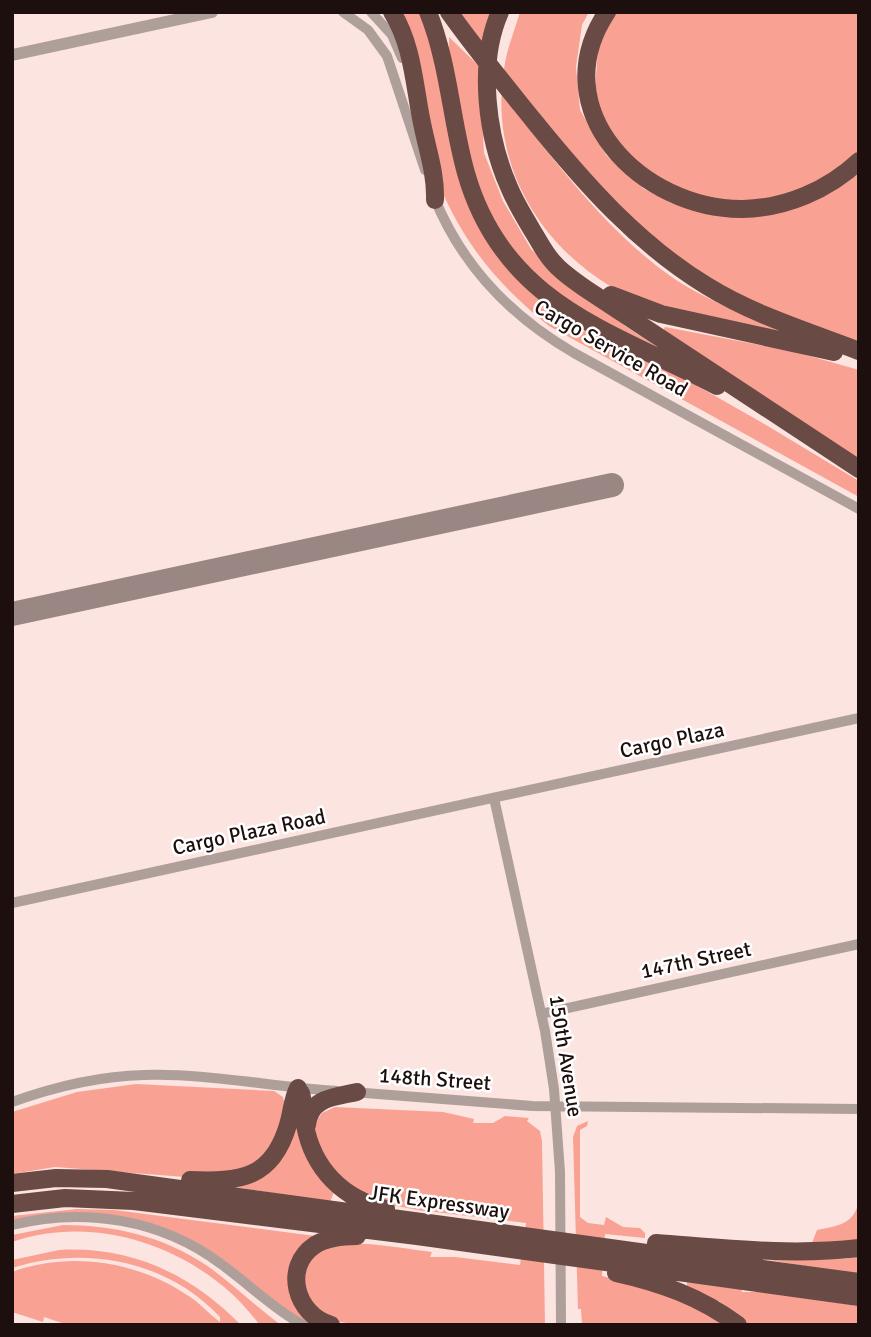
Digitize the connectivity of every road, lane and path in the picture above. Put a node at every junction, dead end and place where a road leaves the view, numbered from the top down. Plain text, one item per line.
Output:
1 (212, 12) edge
2 (343, 12) edge
3 (371, 12) edge
4 (392, 12) edge
5 (428, 12) edge
6 (449, 12) edge
7 (500, 12) edge
8 (607, 12) edge
9 (12, 55) edge
10 (418, 148) junction
11 (859, 161) edge
12 (435, 200) junction
13 (533, 230) junction
14 (859, 351) edge
15 (859, 359) edge
16 (810, 438) junction
17 (859, 469) edge
18 (859, 509) edge
19 (859, 718) edge
20 (494, 798) junction
21 (12, 903) edge
22 (856, 946) edge
23 (541, 1014) junction
24 (298, 1088) junction
25 (357, 1093) junction
26 (12, 1102) edge
27 (556, 1107) junction
28 (859, 1109) edge
29 (307, 1135) junction
30 (15, 1182) edge
31 (47, 1199) junction
32 (12, 1204) edge
33 (12, 1210) edge
34 (12, 1225) edge
35 (461, 1227) junction
36 (417, 1236) junction
37 (527, 1246) junction
38 (859, 1248) edge
39 (597, 1258) junction
40 (859, 1282) edge
41 (859, 1297) edge
42 (303, 1325) edge
43 (331, 1325) edge
44 (561, 1325) edge
45 (738, 1325) edge

1 - 9 street
2 - 10 street, Cargo Service Road
3 - 10 street, Cargo Service Road
4 - 12 highway
5 - 16 highway
6 - 14 highway
7 - 13 highway
8 - 11 highway
10 - 12 street, Cargo Service Road
12 - 18 street, Cargo Service Road
13 - 15 highway
13 - 16 highway
16 - 17 highway
19 - 20 street, Cargo Plaza
20 - 21 street, Cargo Plaza Road
20 - 23 street, 150th Avenue
22 - 23 street, 147th Street
23 - 27 street, 150th Avenue
24 - 25 street, 148th Street
24 - 26 street, 148th Street
24 - 29 highway
24 - 30 highway
25 - 27 street, 148th Street
25 - 29 highway
27 - 28 street, 148th Street
27 - 44 street, 150th Avenue
29 - 35 highway
30 - 35 highway, JFK Expressway
31 - 32 highway, JFK Expressway
31 - 33 highway
31 - 36 highway, JFK Expressway
34 - 42 street
35 - 37 highway, JFK Expressway
36 - 37 highway, JFK Expressway
36 - 43 highway
37 - 39 highway
38 - 39 highway
39 - 40 highway
39 - 41 highway
39 - 45 highway

